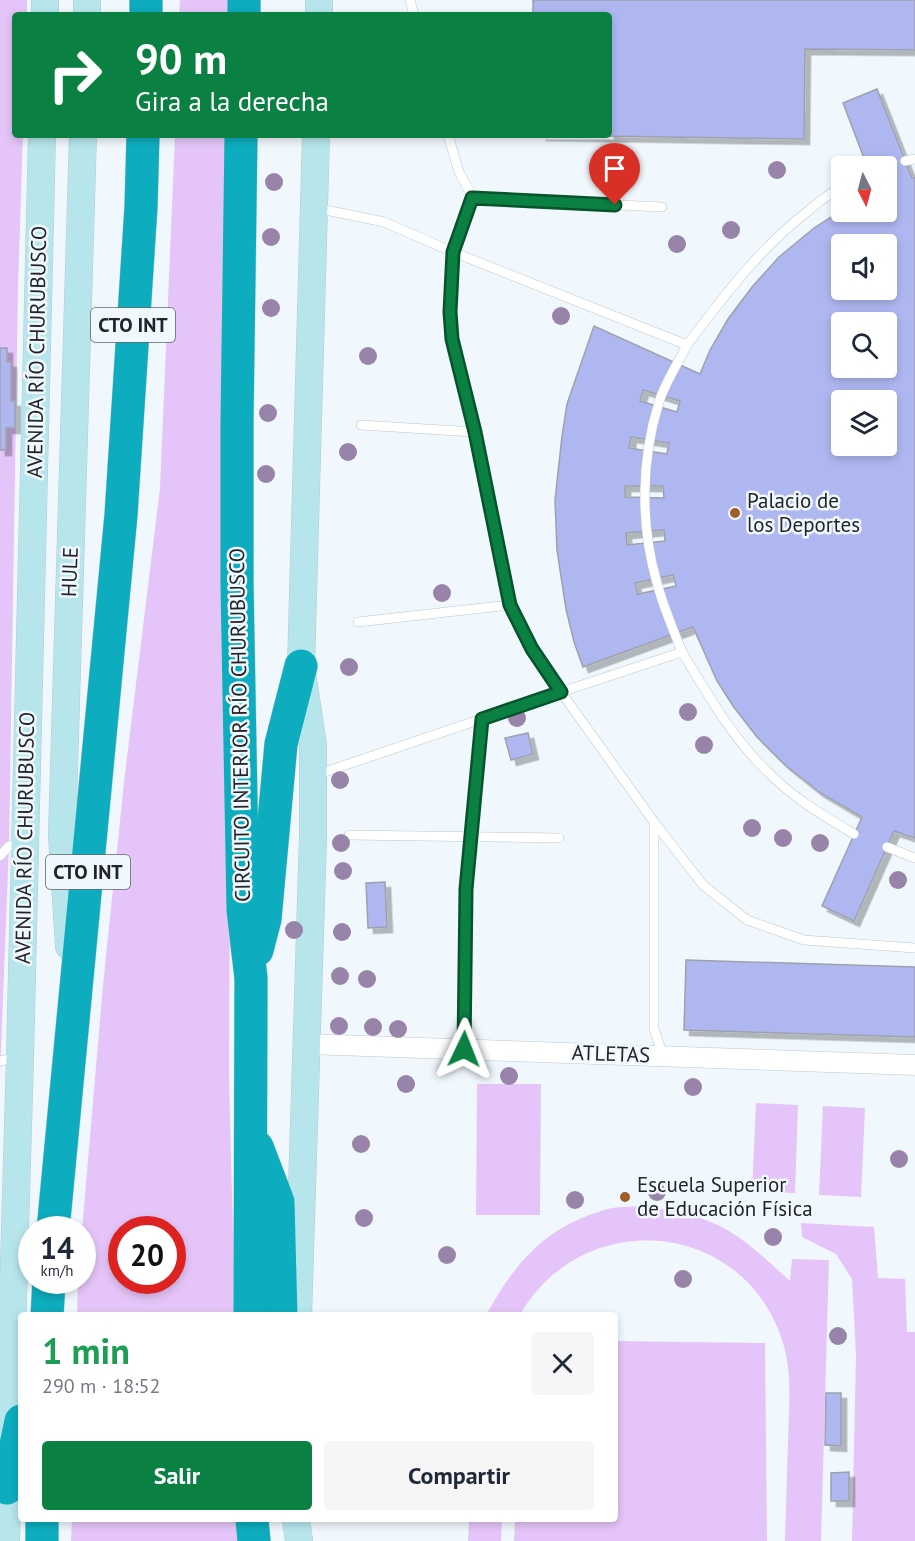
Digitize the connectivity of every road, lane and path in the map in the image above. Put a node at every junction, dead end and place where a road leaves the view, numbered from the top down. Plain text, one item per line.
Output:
1 (42, 138) edge
2 (83, 138) edge
3 (143, 138) edge
4 (241, 138) edge
5 (316, 138) edge
6 (449, 138) edge
7 (831, 193) edge
8 (472, 198) junction
9 (314, 207) junction
10 (662, 207) dead end
11 (453, 252) junction
12 (687, 345) junction
13 (361, 425) dead end
14 (475, 432) junction
15 (510, 605) junction
16 (358, 622) dead end
17 (682, 652) junction
18 (301, 666) junction
19 (561, 692) junction
20 (482, 719) junction
21 (314, 775) junction
22 (654, 822) junction
23 (854, 834) dead end
24 (349, 835) dead end
25 (470, 836) junction
26 (560, 838) dead end
27 (25, 845) junction
28 (887, 847) dead end
29 (0, 856) edge
30 (915, 858) edge
31 (915, 948) edge
32 (251, 978) junction
33 (73, 1009) junction
34 (307, 1044) junction
35 (464, 1049) junction
36 (663, 1055) junction
37 (10, 1059) edge
38 (915, 1065) edge
39 (252, 1133) junction
40 (54, 1216) edge
41 (48, 1294) edge
42 (47, 1312) edge
43 (250, 1312) edge
44 (280, 1312) edge
45 (298, 1312) edge
46 (18, 1435) edge
47 (7, 1488) junction
48 (42, 1522) edge
49 (252, 1522) edge
50 (296, 1522) edge
51 (6, 1541) edge
52 (42, 1541) edge
53 (254, 1541) edge
54 (299, 1541) edge

1 - 27 main road, AVENIDA RÍO CHURUBUSCO / CTO INT
2 - 33 main road, HULE / CTO INT
3 - 33 highway, CTO INT
4 - 32 highway, CIRCUITO INTERIOR RÍO CHURUBUSCO
5 - 9 main road
6 - 8 lane
7 - 12 lane
8 - 10 lane
8 - 11 lane
9 - 11 lane
9 - 18 main road
11 - 12 lane
11 - 14 lane
12 - 17 lane
13 - 14 lane
14 - 15 lane
15 - 16 lane
15 - 19 lane
17 - 19 lane
17 - 23 lane
18 - 21 main road
18 - 32 highway
19 - 20 lane
19 - 22 lane
20 - 21 lane
20 - 25 lane
21 - 34 main road
22 - 31 lane
22 - 36 lane
24 - 25 lane
25 - 26 lane
25 - 35 lane
27 - 29 lane
27 - 37 main road, AVENIDA RÍO CHURUBUSCO / CTO INT
28 - 30 lane
32 - 39 highway, CIRCUITO INTERIOR RÍO CHURUBUSCO
33 - 40 highway, CTO INT
34 - 35 street, ATLETAS
34 - 45 main road
35 - 36 street, ATLETAS
36 - 38 street, ATLETAS
37 - 47 main road, AVENIDA RÍO CHURUBUSCO / CTO INT
39 - 43 highway, CIRCUITO INTERIOR RÍO CHURUBUSCO
39 - 44 highway
41 - 42 highway
46 - 47 highway
47 - 51 main road, AVENIDA RÍO CHURUBUSCO / CTO INT
48 - 52 highway
49 - 53 highway
50 - 54 main road

